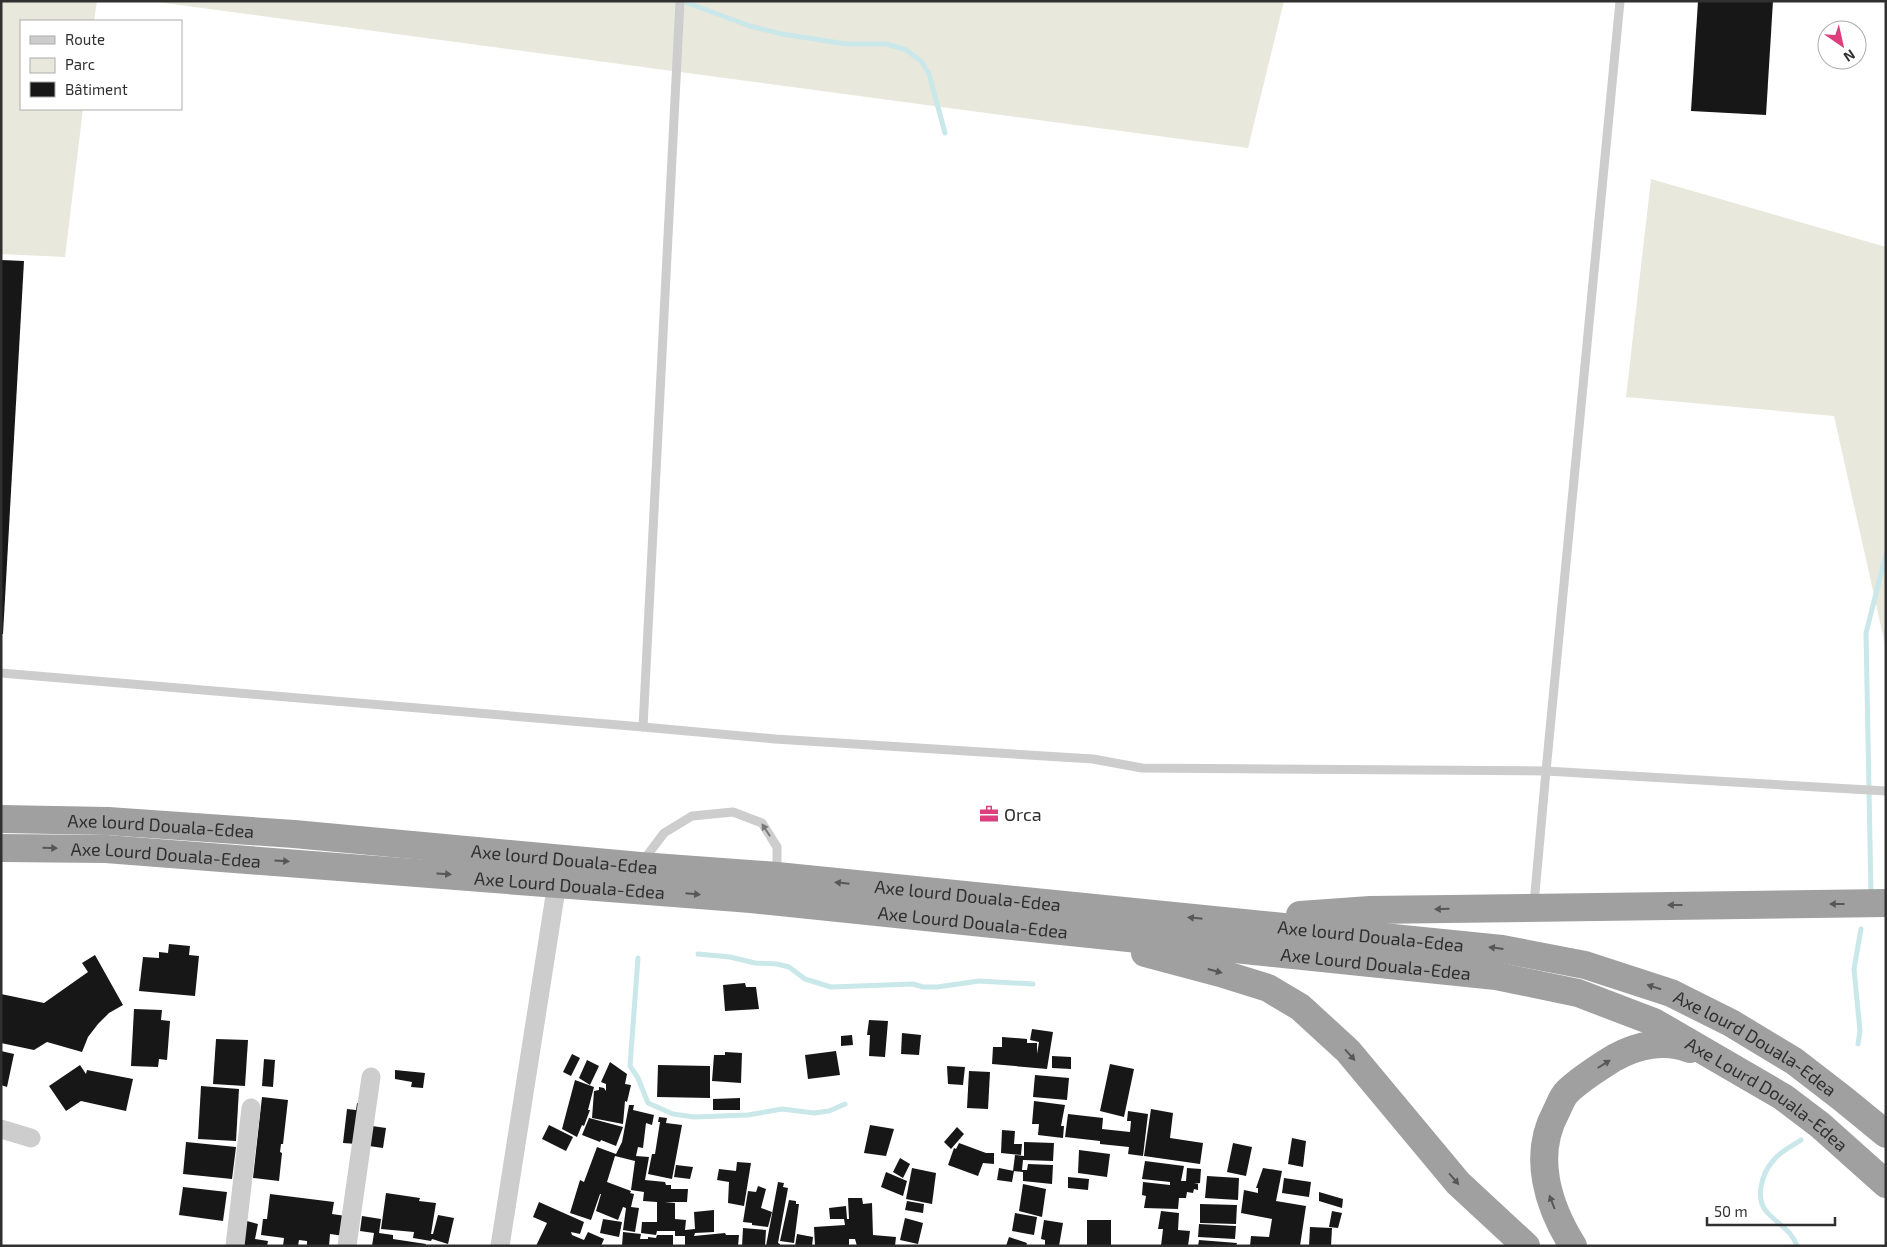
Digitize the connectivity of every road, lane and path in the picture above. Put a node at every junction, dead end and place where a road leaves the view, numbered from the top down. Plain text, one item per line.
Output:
1 (680, 1) edge
2 (1620, 1) edge
3 (1, 674) edge
4 (643, 726) junction
5 (1546, 771) junction
6 (1886, 791) edge
7 (1, 819) edge
8 (1, 848) edge
9 (640, 866) junction
10 (777, 876) junction
11 (557, 883) junction
12 (1886, 903) edge
13 (1534, 907) junction
14 (1223, 920) junction
15 (1049, 929) junction
16 (1736, 1068) junction
17 (371, 1077) dead end
18 (251, 1108) dead end
19 (1, 1129) edge
20 (1886, 1134) edge
21 (31, 1138) dead end
22 (1886, 1184) edge
23 (235, 1246) edge
24 (347, 1246) edge
25 (500, 1246) edge
26 (1526, 1246) edge
27 (1573, 1246) edge

1 - 4 lane
2 - 5 lane
3 - 4 lane
4 - 5 lane
5 - 6 lane
5 - 13 lane
7 - 9 highway, Axe lourd Douala-Edea
8 -> 11 highway, Axe Lourd Douala-Edea
9 - 10 highway, Axe lourd Douala-Edea
10 -> 9 lane
14 -> 10 highway, Axe lourd Douala-Edea
11 -> 15 highway, Axe Lourd Douala-Edea
11 - 25 street
12 -> 13 highway
13 -> 14 highway
20 -> 14 highway, Axe lourd Douala-Edea
15 - 16 highway, Axe Lourd Douala-Edea
15 -> 26 highway
16 - 22 highway, Axe Lourd Douala-Edea
27 -> 16 highway
17 - 24 street
18 - 23 street
19 - 21 street

